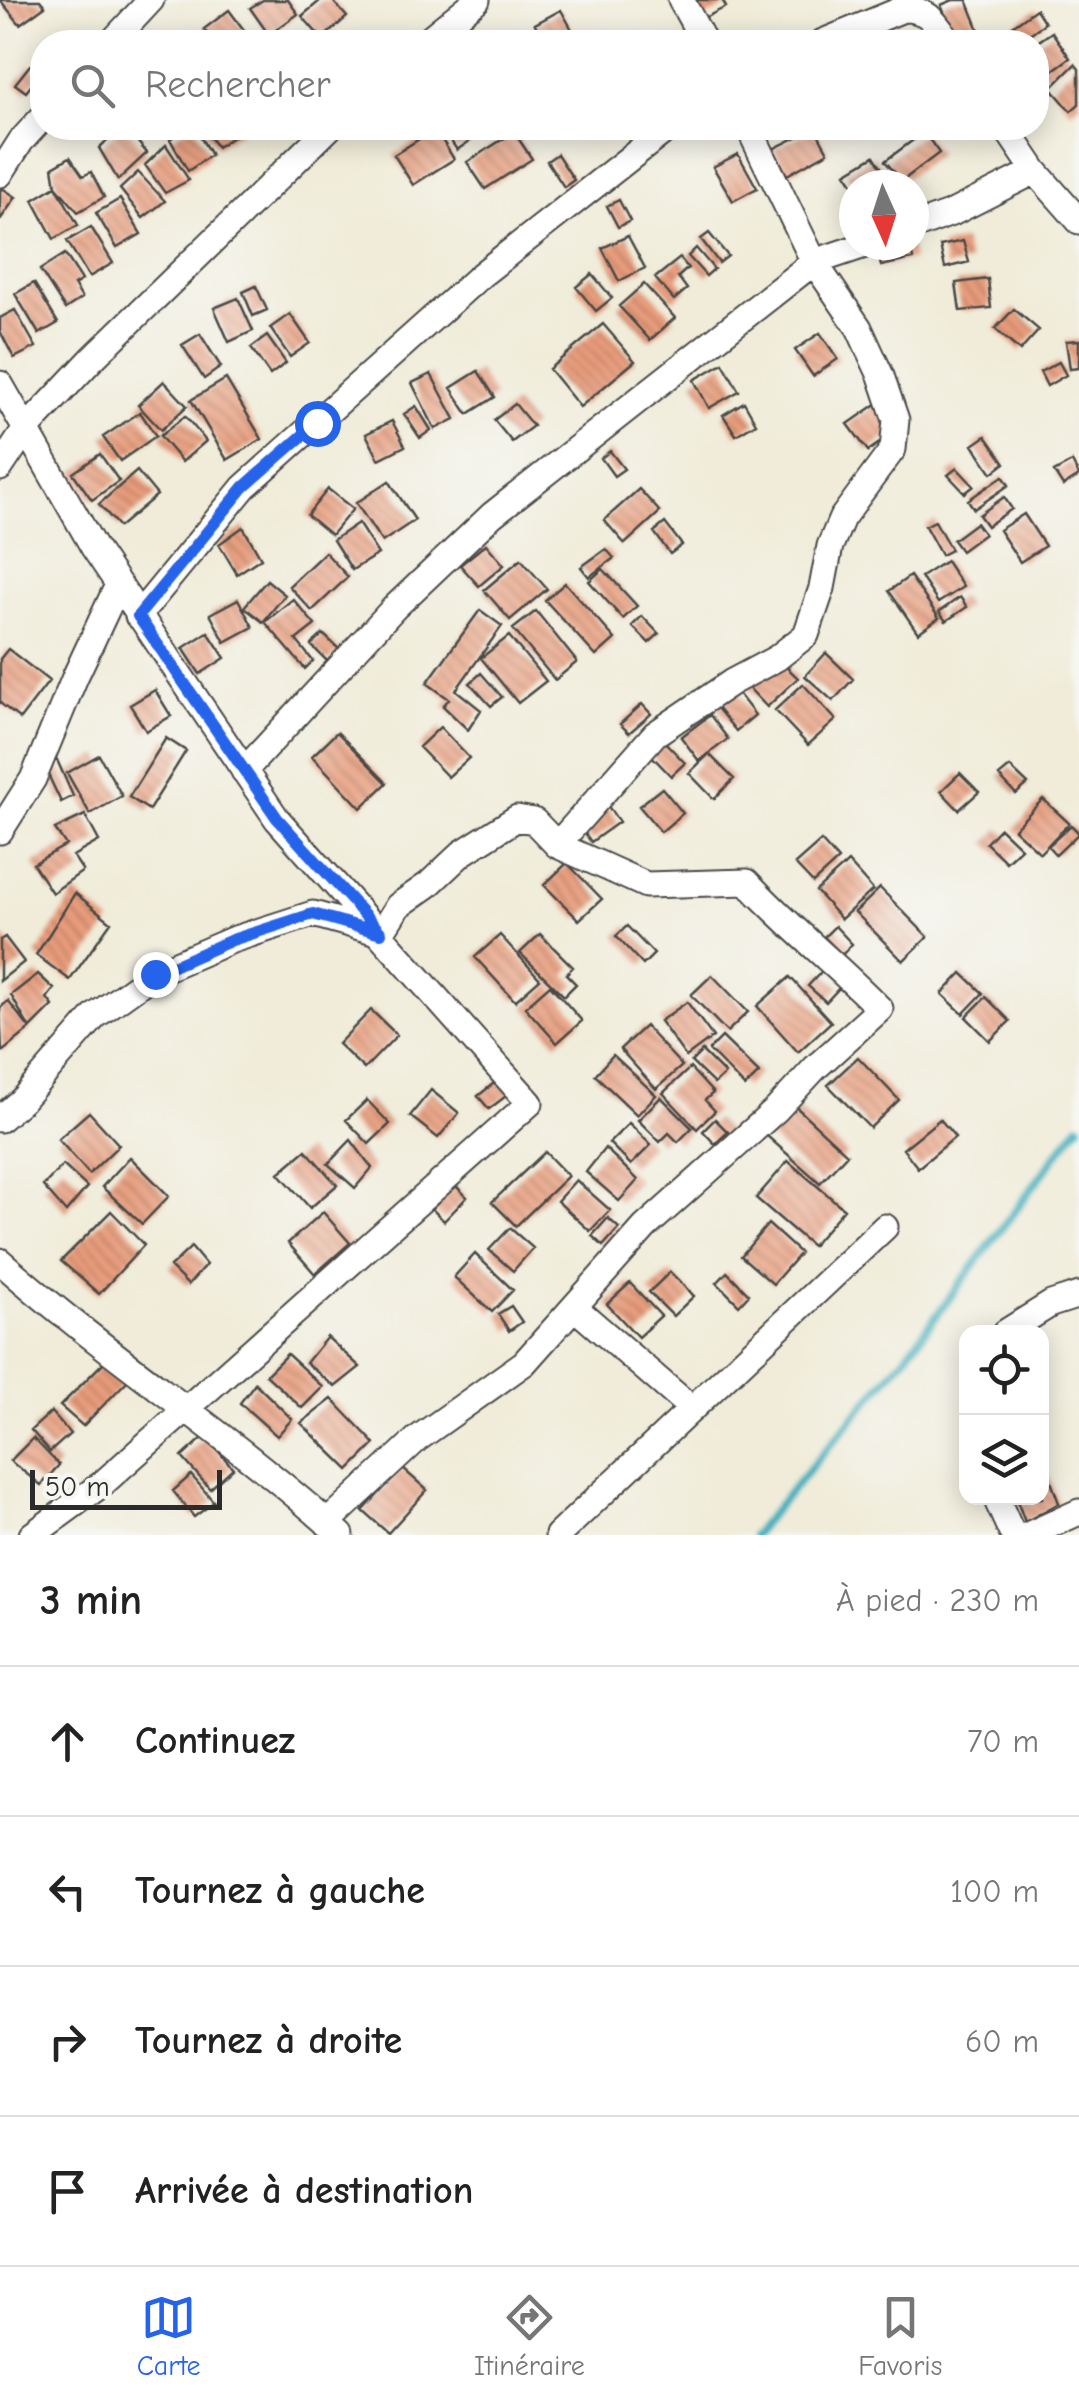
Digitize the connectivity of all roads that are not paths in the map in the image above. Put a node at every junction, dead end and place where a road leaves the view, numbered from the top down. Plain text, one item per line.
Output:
1 (151, 0) edge
2 (477, 0) edge
3 (681, 0) edge
4 (123, 30) edge
5 (441, 30) edge
6 (697, 30) edge
7 (854, 30) edge
8 (941, 30) edge
9 (30, 131) edge
10 (318, 140) edge
11 (653, 140) edge
12 (755, 140) edge
13 (1014, 140) edge
14 (1035, 171) junction
15 (0, 174) edge
16 (929, 221) edge
17 (1079, 221) edge
18 (839, 254) edge
19 (814, 262) junction
20 (0, 384) edge
21 (26, 429) junction
22 (0, 468) edge
23 (118, 585) junction
24 (138, 616) junction
25 (244, 771) junction
26 (0, 831) edge
27 (556, 844) junction
28 (381, 933) junction
29 (0, 1118) edge
30 (885, 1227) dead end
31 (0, 1261) edge
32 (1079, 1295) edge
33 (574, 1307) junction
34 (1017, 1325) edge
35 (692, 1408) junction
36 (184, 1410) junction
37 (999, 1505) edge
38 (1079, 1512) edge
39 (334, 1529) edge
40 (48, 1531) edge
41 (558, 1535) edge
42 (1016, 1535) edge
43 (1028, 1535) edge

1 - 4 street
2 - 5 street
3 - 6 street
7 - 8 street
9 - 15 street
10 - 21 street
11 - 24 street
12 - 19 street
13 - 14 street
14 - 16 street
14 - 17 street
18 - 19 street
19 - 25 street
19 - 27 street
20 - 21 street
21 - 22 street
21 - 23 street
23 - 24 street
23 - 26 street
24 - 25 street
25 - 28 street
27 - 28 street
27 - 33 street
28 - 29 street
28 - 36 street
30 - 35 street
31 - 36 street
32 - 34 street
33 - 35 street
33 - 39 street
35 - 41 street
36 - 39 street
36 - 40 street
37 - 42 street
38 - 43 street

